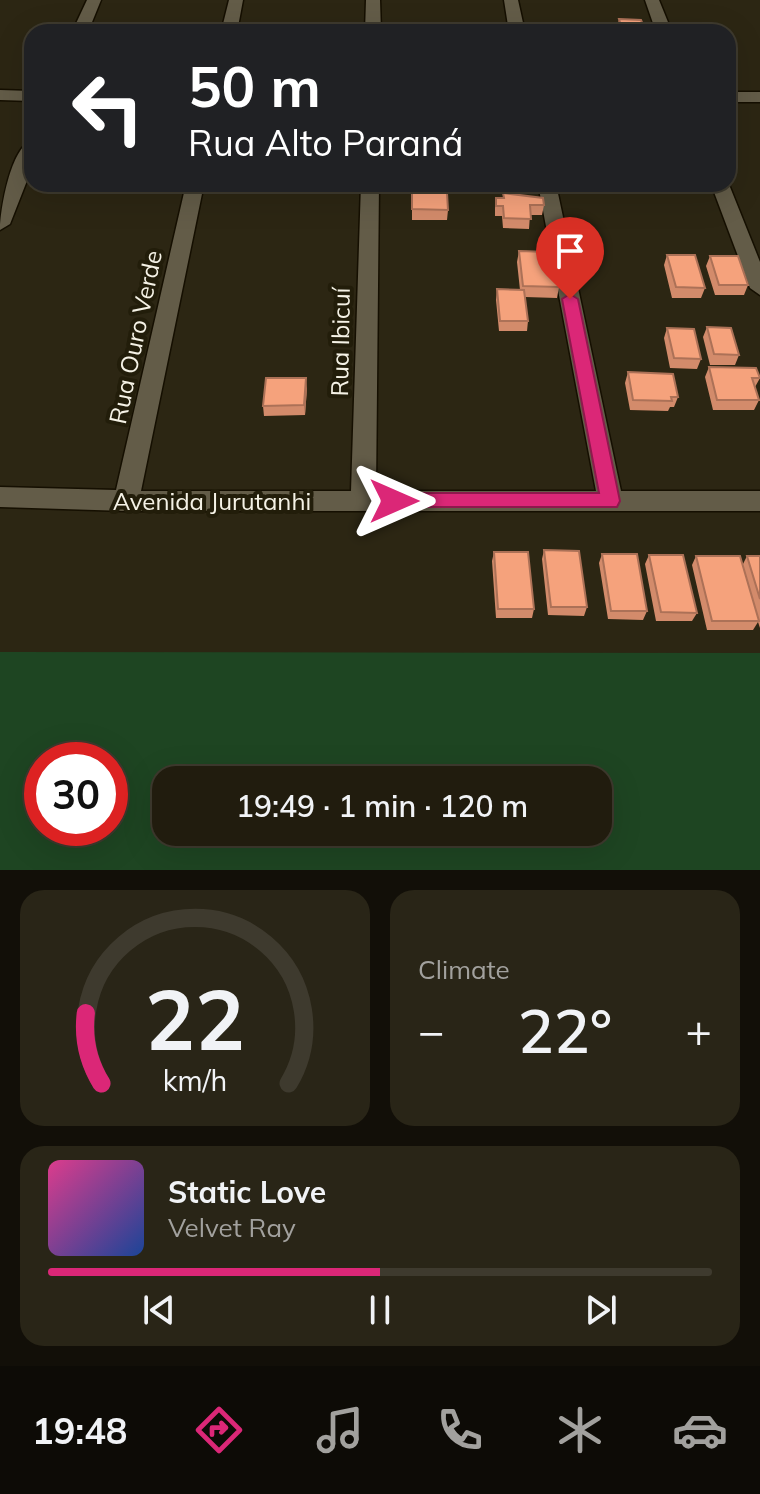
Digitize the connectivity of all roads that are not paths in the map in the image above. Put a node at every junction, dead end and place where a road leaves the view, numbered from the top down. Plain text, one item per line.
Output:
1 (94, 0) edge
2 (236, 0) edge
3 (373, 0) edge
4 (511, 0) edge
5 (652, 0) edge
6 (84, 24) edge
7 (231, 24) edge
8 (373, 24) edge
9 (516, 24) edge
10 (661, 24) edge
11 (0, 95) edge
12 (24, 96) edge
13 (736, 97) edge
14 (760, 97) edge
15 (24, 166) edge
16 (193, 192) edge
17 (370, 192) edge
18 (549, 192) edge
19 (723, 192) edge
20 (0, 224) edge
21 (760, 288) edge
22 (0, 497) edge
23 (126, 501) junction
24 (363, 501) junction
25 (611, 501) junction
26 (760, 501) edge

1 - 6 street
2 - 7 street
3 - 8 street
4 - 9 street
5 - 10 street
11 - 12 street
13 - 14 street
15 - 20 street
16 - 23 street, Rua Ouro Verde
17 - 24 street, Rua Ibicuí
18 - 25 street
19 - 21 street
22 - 23 street, Avenida Jurutanhi
23 - 24 street, Avenida Jurutanhi
24 - 25 street, Avenida Jurutanhi
25 - 26 street, Avenida Jurutanhi

